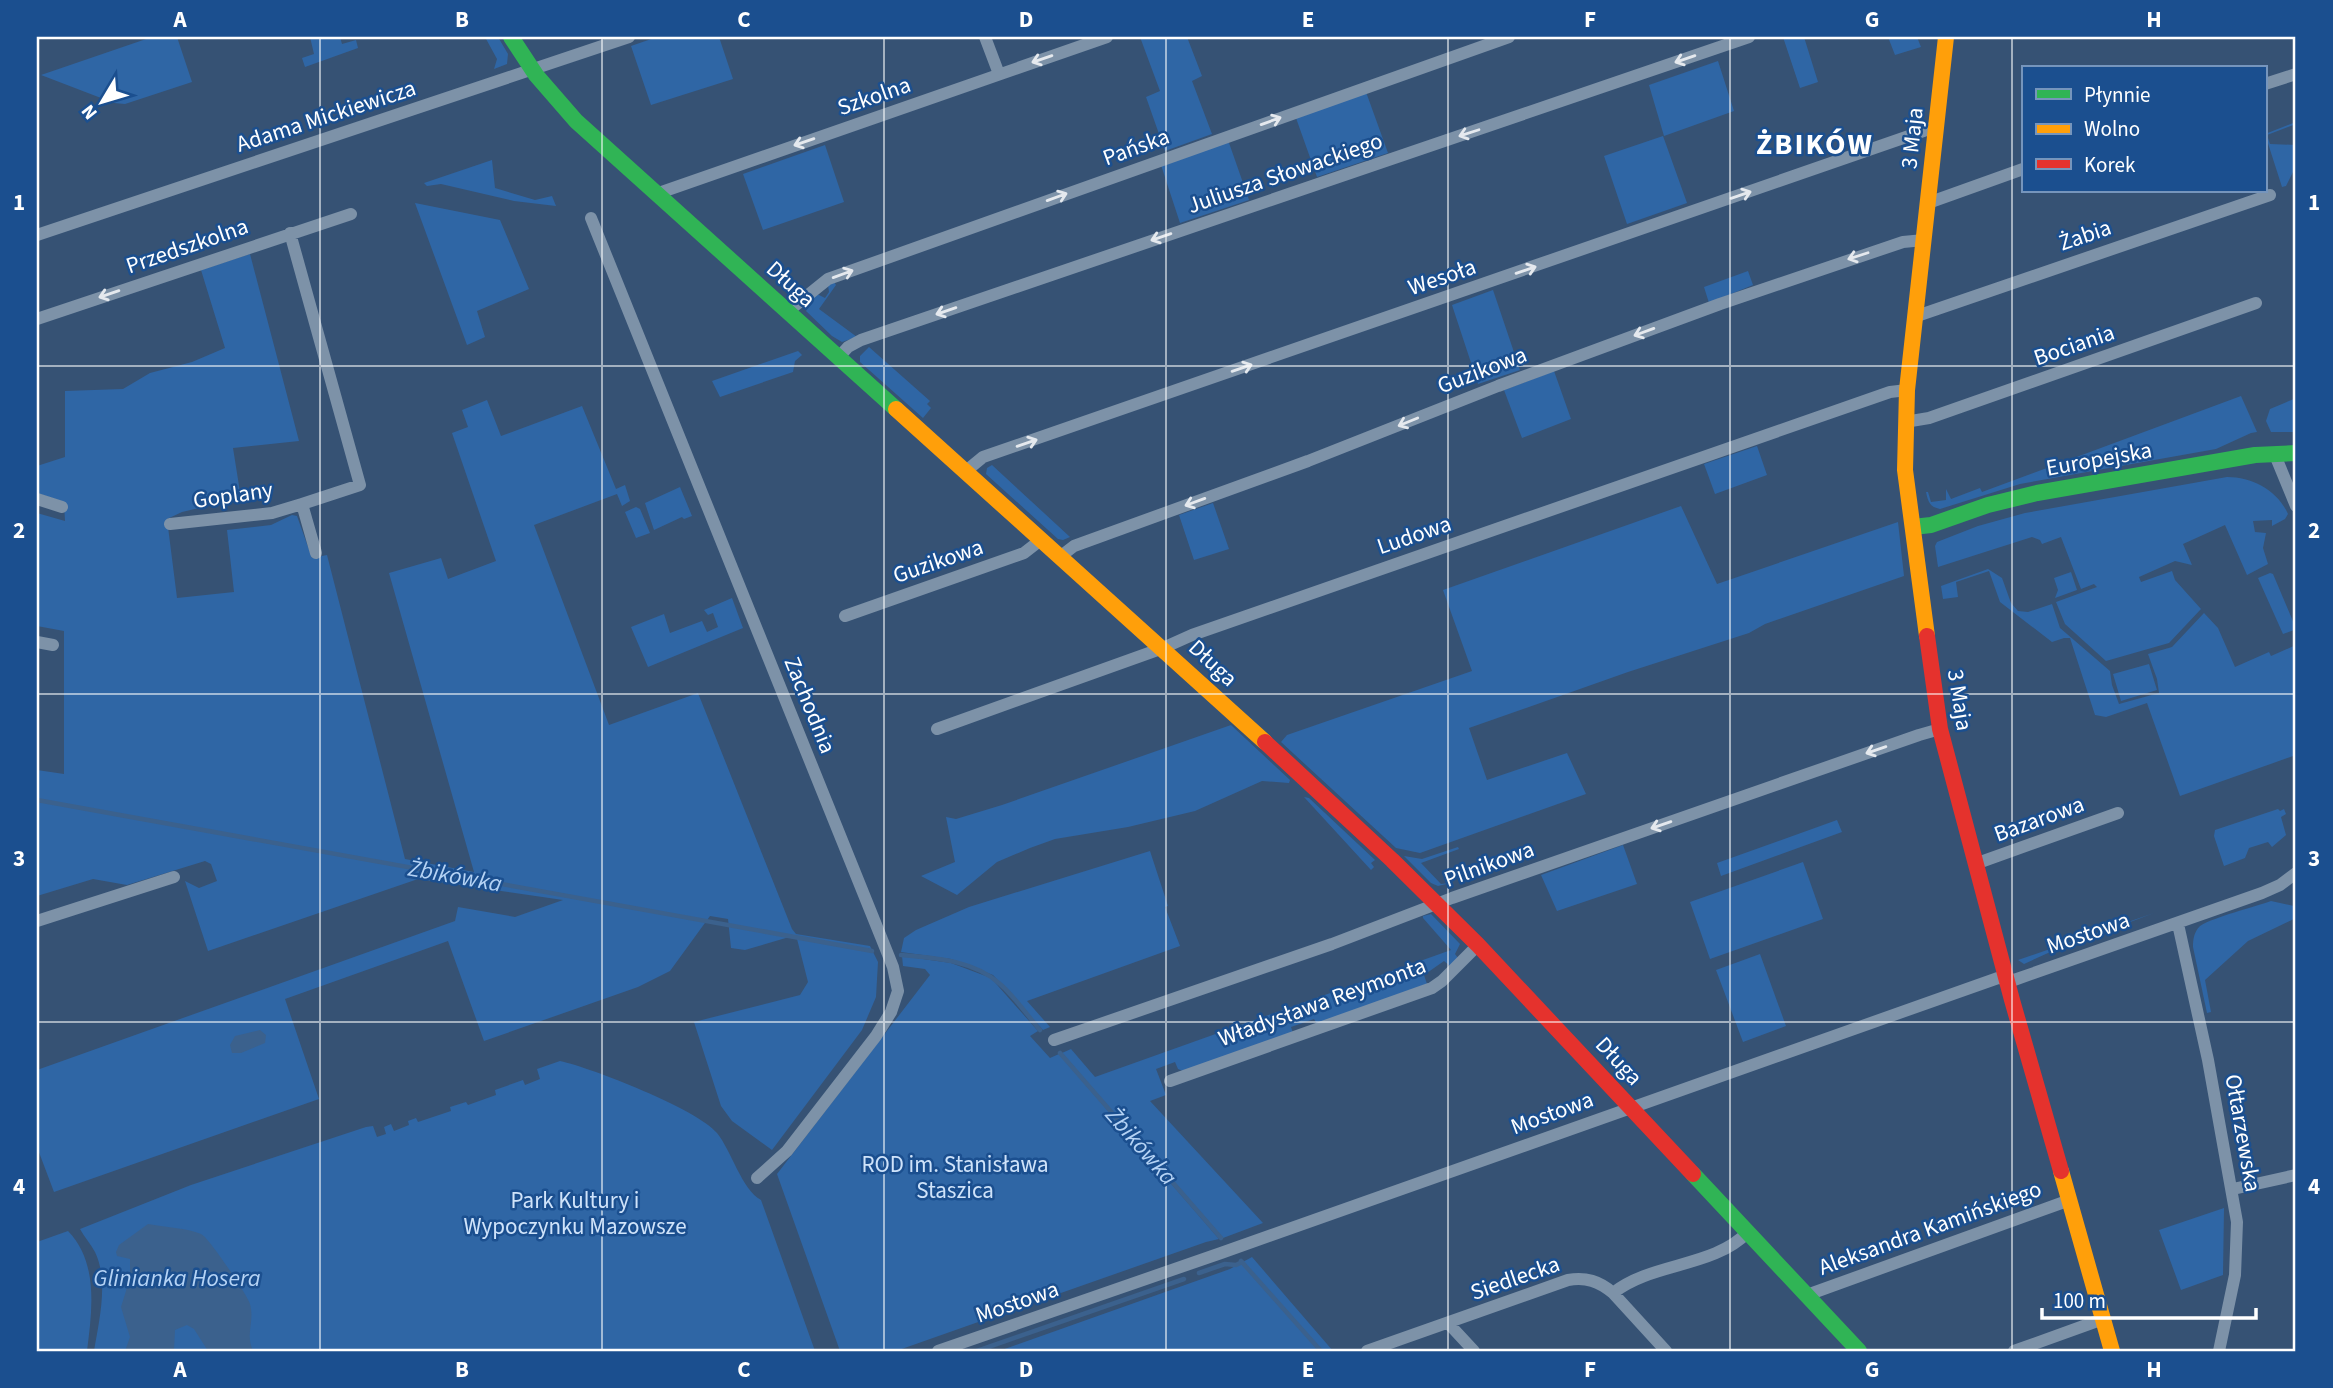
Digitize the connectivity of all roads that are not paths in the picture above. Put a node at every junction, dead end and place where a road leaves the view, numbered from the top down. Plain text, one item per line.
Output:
1 (511, 37) edge
2 (629, 37) edge
3 (985, 37) edge
4 (1107, 37) edge
5 (1509, 37) edge
6 (1749, 37) edge
7 (1946, 37) edge
8 (531, 70) junction
9 (999, 74) junction
10 (2296, 74) edge
11 (2266, 84) edge
12 (1936, 127) junction
13 (2022, 169) edge
14 (656, 194) junction
15 (2270, 195) dead end
16 (1928, 203) junction
17 (351, 214) dead end
18 (591, 218) dead end
19 (290, 233) junction
20 (37, 235) edge
21 (1924, 240) junction
22 (2256, 303) dead end
23 (787, 312) junction
24 (1914, 317) junction
25 (37, 319) edge
26 (839, 357) junction
27 (1907, 390) junction
28 (1905, 422) junction
29 (2296, 453) edge
30 (2275, 454) junction
31 (966, 471) junction
32 (37, 499) edge
33 (308, 503) junction
34 (2296, 506) edge
35 (62, 507) dead end
36 (170, 524) dead end
37 (1913, 527) junction
38 (1042, 539) junction
39 (316, 553) dead end
40 (1060, 556) junction
41 (845, 616) dead end
42 (37, 642) edge
43 (53, 645) dead end
44 (1163, 648) junction
45 (937, 729) dead end
46 (1940, 729) junction
47 (2118, 813) dead end
48 (1975, 864) junction
49 (174, 877) dead end
50 (2294, 880) edge
51 (1438, 905) junction
52 (37, 920) edge
53 (2178, 924) junction
54 (1478, 945) junction
55 (2006, 979) junction
56 (1054, 1040) dead end
57 (1170, 1080) dead end
58 (1631, 1107) junction
59 (2296, 1175) edge
60 (757, 1178) dead end
61 (2233, 1189) junction
62 (2067, 1201) junction
63 (1748, 1232) junction
64 (1613, 1293) junction
65 (1807, 1295) junction
66 (2103, 1319) junction
67 (1448, 1323) junction
68 (938, 1351) edge
69 (1367, 1351) edge
70 (1474, 1351) edge
71 (1666, 1351) edge
72 (1859, 1351) edge
73 (2014, 1351) edge
74 (2112, 1351) edge
75 (2219, 1351) edge

1 - 8 street, Długa
2 - 8 street, Adama Mickiewicza
3 - 9 street
4 -> 9 street, Szkolna
23 -> 5 street, Pańska
6 -> 26 street, Juliusza Słowackiego
7 - 12 street, 3 Maja
8 - 14 street, Długa
8 - 20 street, Adama Mickiewicza
9 -> 14 street, Szkolna
10 - 11 street
12 - 16 street, 3 Maja
31 -> 12 street, Wesoła
13 - 16 street
14 - 23 street, Długa
15 - 24 street, Żabia
16 - 21 street, 3 Maja
17 - 19 street, Przedszkolna
18 - 60 street, Zachodnia
19 -> 25 street, Przedszkolna
19 - 33 street
21 - 24 street, 3 Maja
21 -> 40 street, Guzikowa
22 - 28 street, Bociania
23 - 26 street, Długa
24 - 27 street, 3 Maja
26 - 31 street, Długa
27 - 28 street, 3 Maja
27 - 44 street, Ludowa
28 - 37 street, 3 Maja
29 - 30 street, Europejska
30 - 34 street
30 - 37 street, Europejska
31 - 38 street, Długa
32 - 35 street
33 - 36 street, Goplany
33 - 39 street, Goplany
37 - 46 street, 3 Maja
38 - 40 street, Długa
38 - 41 street, Guzikowa
40 - 44 street, Długa
42 - 43 street
44 - 45 street, Ludowa
44 - 51 street, Długa
46 - 48 street, 3 Maja
46 -> 51 street, Pilnikowa
47 - 48 street, Bazarowa
48 - 55 street, 3 Maja
49 - 52 street
50 - 53 street, Mostowa
51 - 54 street, Długa
51 - 56 street, Pilnikowa
53 - 55 street, Mostowa
53 - 61 street, Ołtarzewska
54 - 57 street, Władysława Reymonta
54 - 58 street, Długa
55 - 58 street, Mostowa
55 - 62 street, 3 Maja
58 - 63 street, Długa
58 - 68 street, Mostowa
59 - 61 street
61 - 75 street, Ołtarzewska
62 - 65 street, Aleksandra Kamińskiego
62 - 66 street, 3 Maja
63 - 64 street
63 - 65 street, Długa
64 - 67 street, Siedlecka
64 - 71 street
65 - 72 street, Długa
66 - 73 street
66 - 74 street, 3 Maja
67 - 69 street, Siedlecka
67 - 70 street

